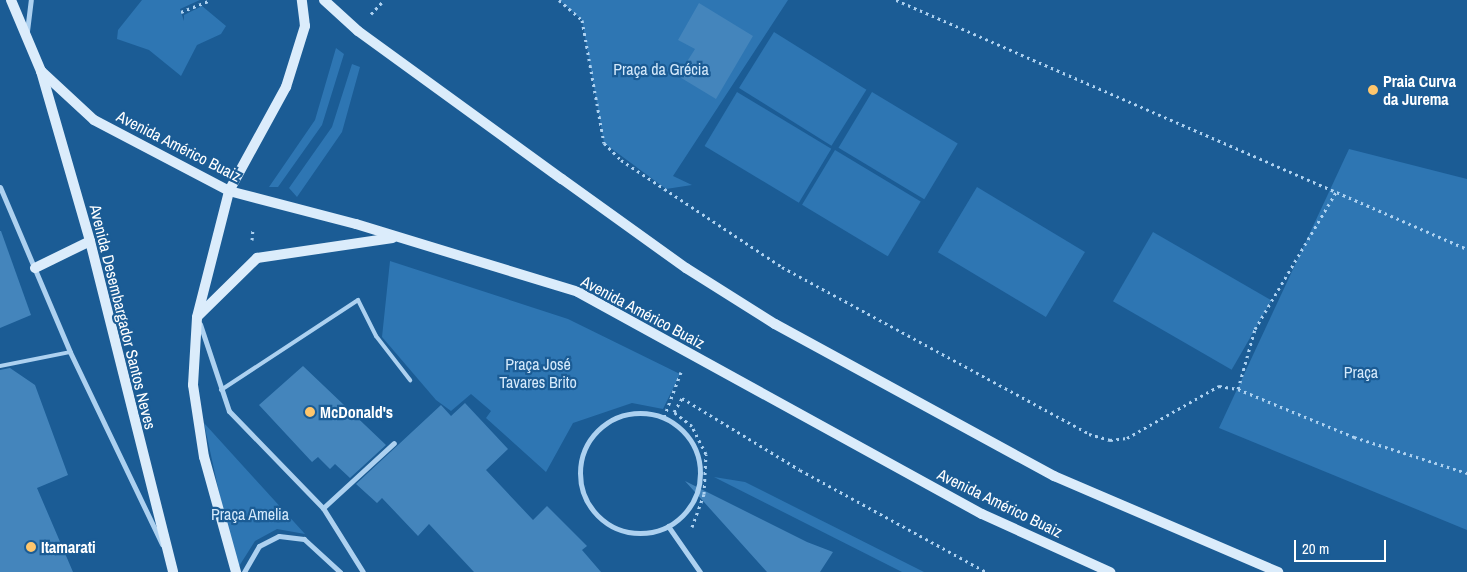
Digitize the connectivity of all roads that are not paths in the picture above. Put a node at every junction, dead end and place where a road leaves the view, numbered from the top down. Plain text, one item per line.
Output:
1 (11, 0) edge
2 (31, 0) edge
3 (302, 0) edge
4 (324, 0) edge
5 (26, 33) junction
6 (41, 71) junction
7 (0, 187) edge
8 (229, 191) junction
9 (398, 238) junction
10 (90, 241) junction
11 (35, 268) junction
12 (197, 317) junction
13 (70, 352) junction
14 (0, 366) edge
15 (410, 380) dead end
16 (221, 390) junction
17 (394, 443) dead end
18 (323, 508) junction
19 (668, 526) junction
20 (167, 556) junction
21 (173, 572) edge
22 (236, 572) edge
23 (244, 572) edge
24 (340, 572) edge
25 (363, 572) edge
26 (700, 572) edge
27 (1110, 572) edge
28 (1278, 572) edge

1 - 5 main road, Avenida Desembargador Santos Neves
2 - 5 street
3 - 8 main road
4 - 28 main road
5 - 6 main road, Avenida Desembargador Santos Neves
6 - 8 main road, Avenida Américo Buaiz
6 - 10 main road, Avenida Desembargador Santos Neves
7 - 11 street
8 - 9 main road, Avenida Américo Buaiz
8 - 12 main road
9 - 12 main road
9 - 27 main road, Avenida Américo Buaiz
10 - 11 main road
10 - 20 main road, Avenida Desembargador Santos Neves
11 - 13 street
12 - 16 street
12 - 22 main road
13 - 14 lane
13 - 20 street
15 - 16 lane
16 - 18 street
17 - 18 street
18 - 25 street
19 - 19 street
19 - 26 street
20 - 21 main road, Avenida Desembargador Santos Neves
23 - 24 street

